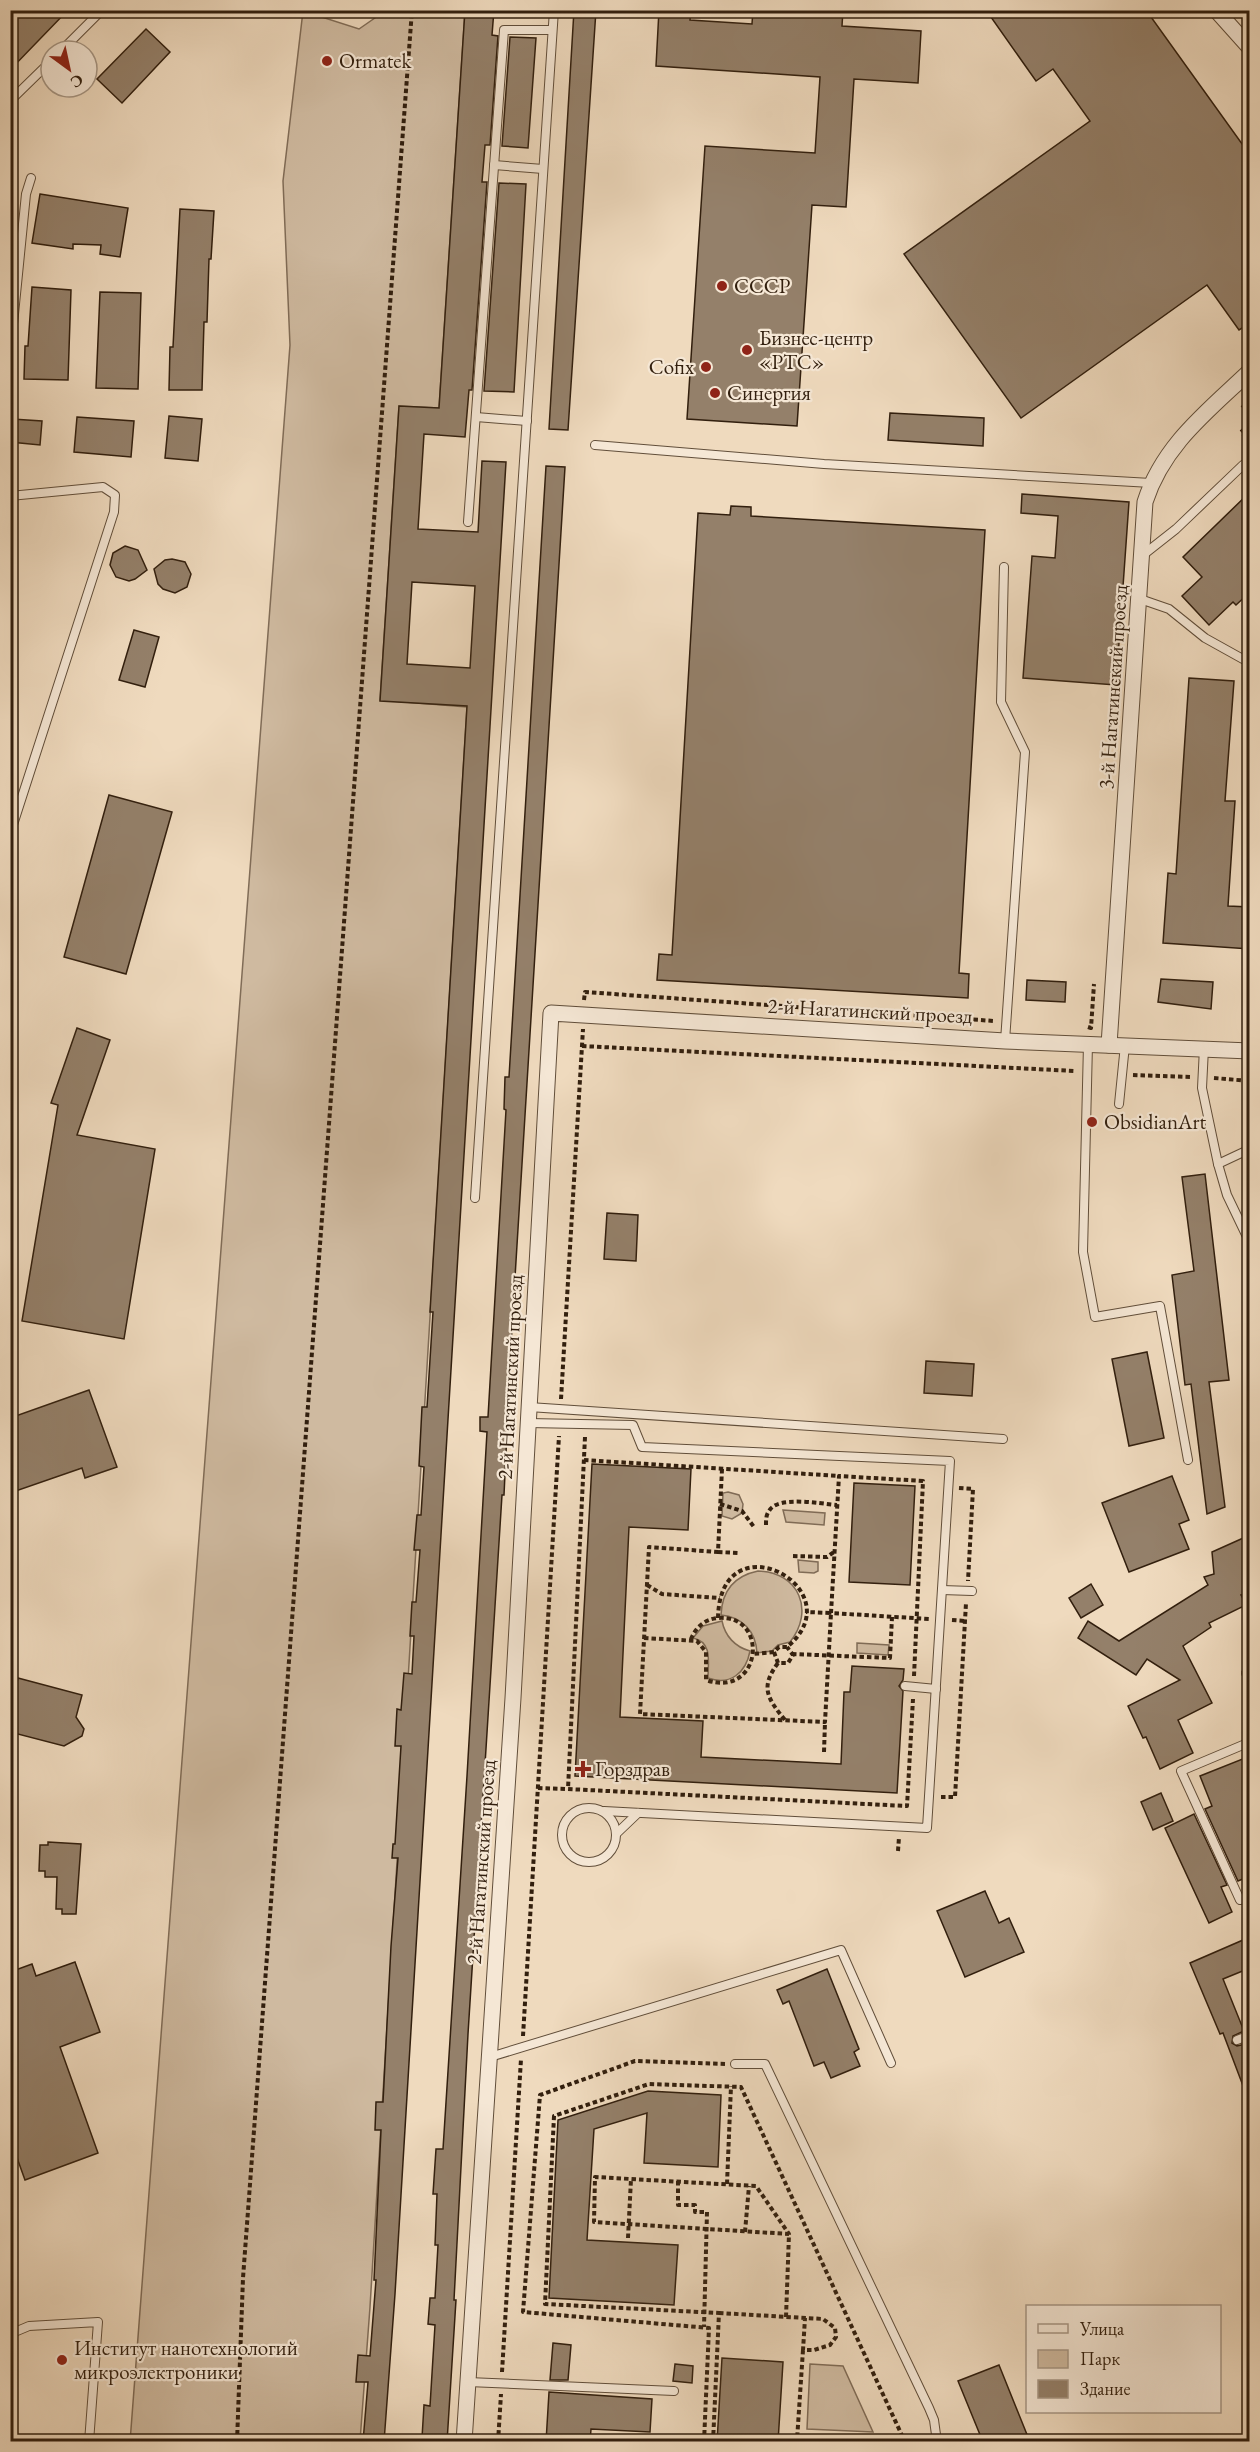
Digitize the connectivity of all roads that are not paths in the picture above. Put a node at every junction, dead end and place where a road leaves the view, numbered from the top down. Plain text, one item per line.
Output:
1 (102, 10) edge
2 (554, 10) edge
3 (1216, 10) edge
4 (552, 30) junction
5 (73, 39) edge
6 (1250, 48) edge
7 (39, 73) edge
8 (10, 101) edge
9 (494, 165) junction
10 (543, 169) junction
11 (31, 178) dead end
12 (11, 336) edge
13 (10, 354) edge
14 (1250, 371) edge
15 (476, 417) junction
16 (526, 421) junction
17 (596, 445) dead end
18 (1243, 465) dead end
19 (1151, 483) junction
20 (10, 496) edge
21 (468, 522) dead end
22 (1142, 556) junction
23 (1004, 567) dead end
24 (1140, 599) junction
25 (1250, 663) edge
26 (10, 834) edge
27 (1005, 1041) junction
28 (1088, 1044) junction
29 (1109, 1045) junction
30 (1125, 1045) junction
31 (1204, 1048) junction
32 (1250, 1051) edge
33 (1119, 1104) dead end
34 (1250, 1149) edge
35 (1218, 1164) junction
36 (475, 1198) dead end
37 (1250, 1243) edge
38 (529, 1407) junction
39 (528, 1423) junction
40 (1004, 1439) dead end
41 (1188, 1460) dead end
42 (942, 1590) junction
43 (969, 1591) road end
44 (910, 1686) road end
45 (936, 1689) junction
46 (1250, 1742) edge
47 (604, 1811) junction
48 (638, 1813) junction
49 (617, 1833) junction
50 (1250, 1896) edge
51 (1250, 2036) edge
52 (1237, 2040) dead end
53 (489, 2057) junction
54 (891, 2063) dead end
55 (735, 2064) road end
56 (10, 2334) edge
57 (468, 2382) junction
58 (674, 2391) dead end
59 (89, 2442) edge
60 (464, 2442) edge
61 (937, 2442) edge

1 - 5 lane
2 - 4 lane
3 - 6 street
4 - 9 lane
4 - 10 lane
7 - 8 lane
9 - 10 lane
9 - 15 lane
10 - 16 lane
11 - 12 lane
12 - 13 lane
14 - 19 street, 3-й Нагатинский проезд
15 - 16 lane
15 - 21 lane
16 - 36 lane
17 - 19 lane
18 - 22 lane
19 - 22 street, 3-й Нагатинский проезд
20 - 26 lane
22 - 24 street, 3-й Нагатинский проезд
23 - 27 lane
24 - 25 lane
24 - 29 street, 3-й Нагатинский проезд
27 - 28 street, 2-й Нагатинский проезд
27 - 38 street, 2-й Нагатинский проезд
28 - 29 street, 2-й Нагатинский проезд
28 - 41 lane
29 - 30 street, 2-й Нагатинский проезд
30 - 31 street, 2-й Нагатинский проезд
30 - 33 lane
31 - 32 street, 2-й Нагатинский проезд
31 - 35 lane
34 - 35 lane
35 - 37 lane
38 - 39 street, 2-й Нагатинский проезд
38 - 40 lane
39 - 42 lane
39 - 53 street, 2-й Нагатинский проезд
42 - 43 lane
42 - 45 lane
44 - 45 lane
45 - 48 lane
46 - 50 lane
47 - 48 lane
47 - 49 lane
47 - 49 lane
48 - 49 lane
51 - 52 lane
53 - 54 lane
53 - 57 street, 2-й Нагатинский проезд
55 - 61 lane
56 - 59 lane
57 - 58 lane
57 - 60 street, 2-й Нагатинский проезд

